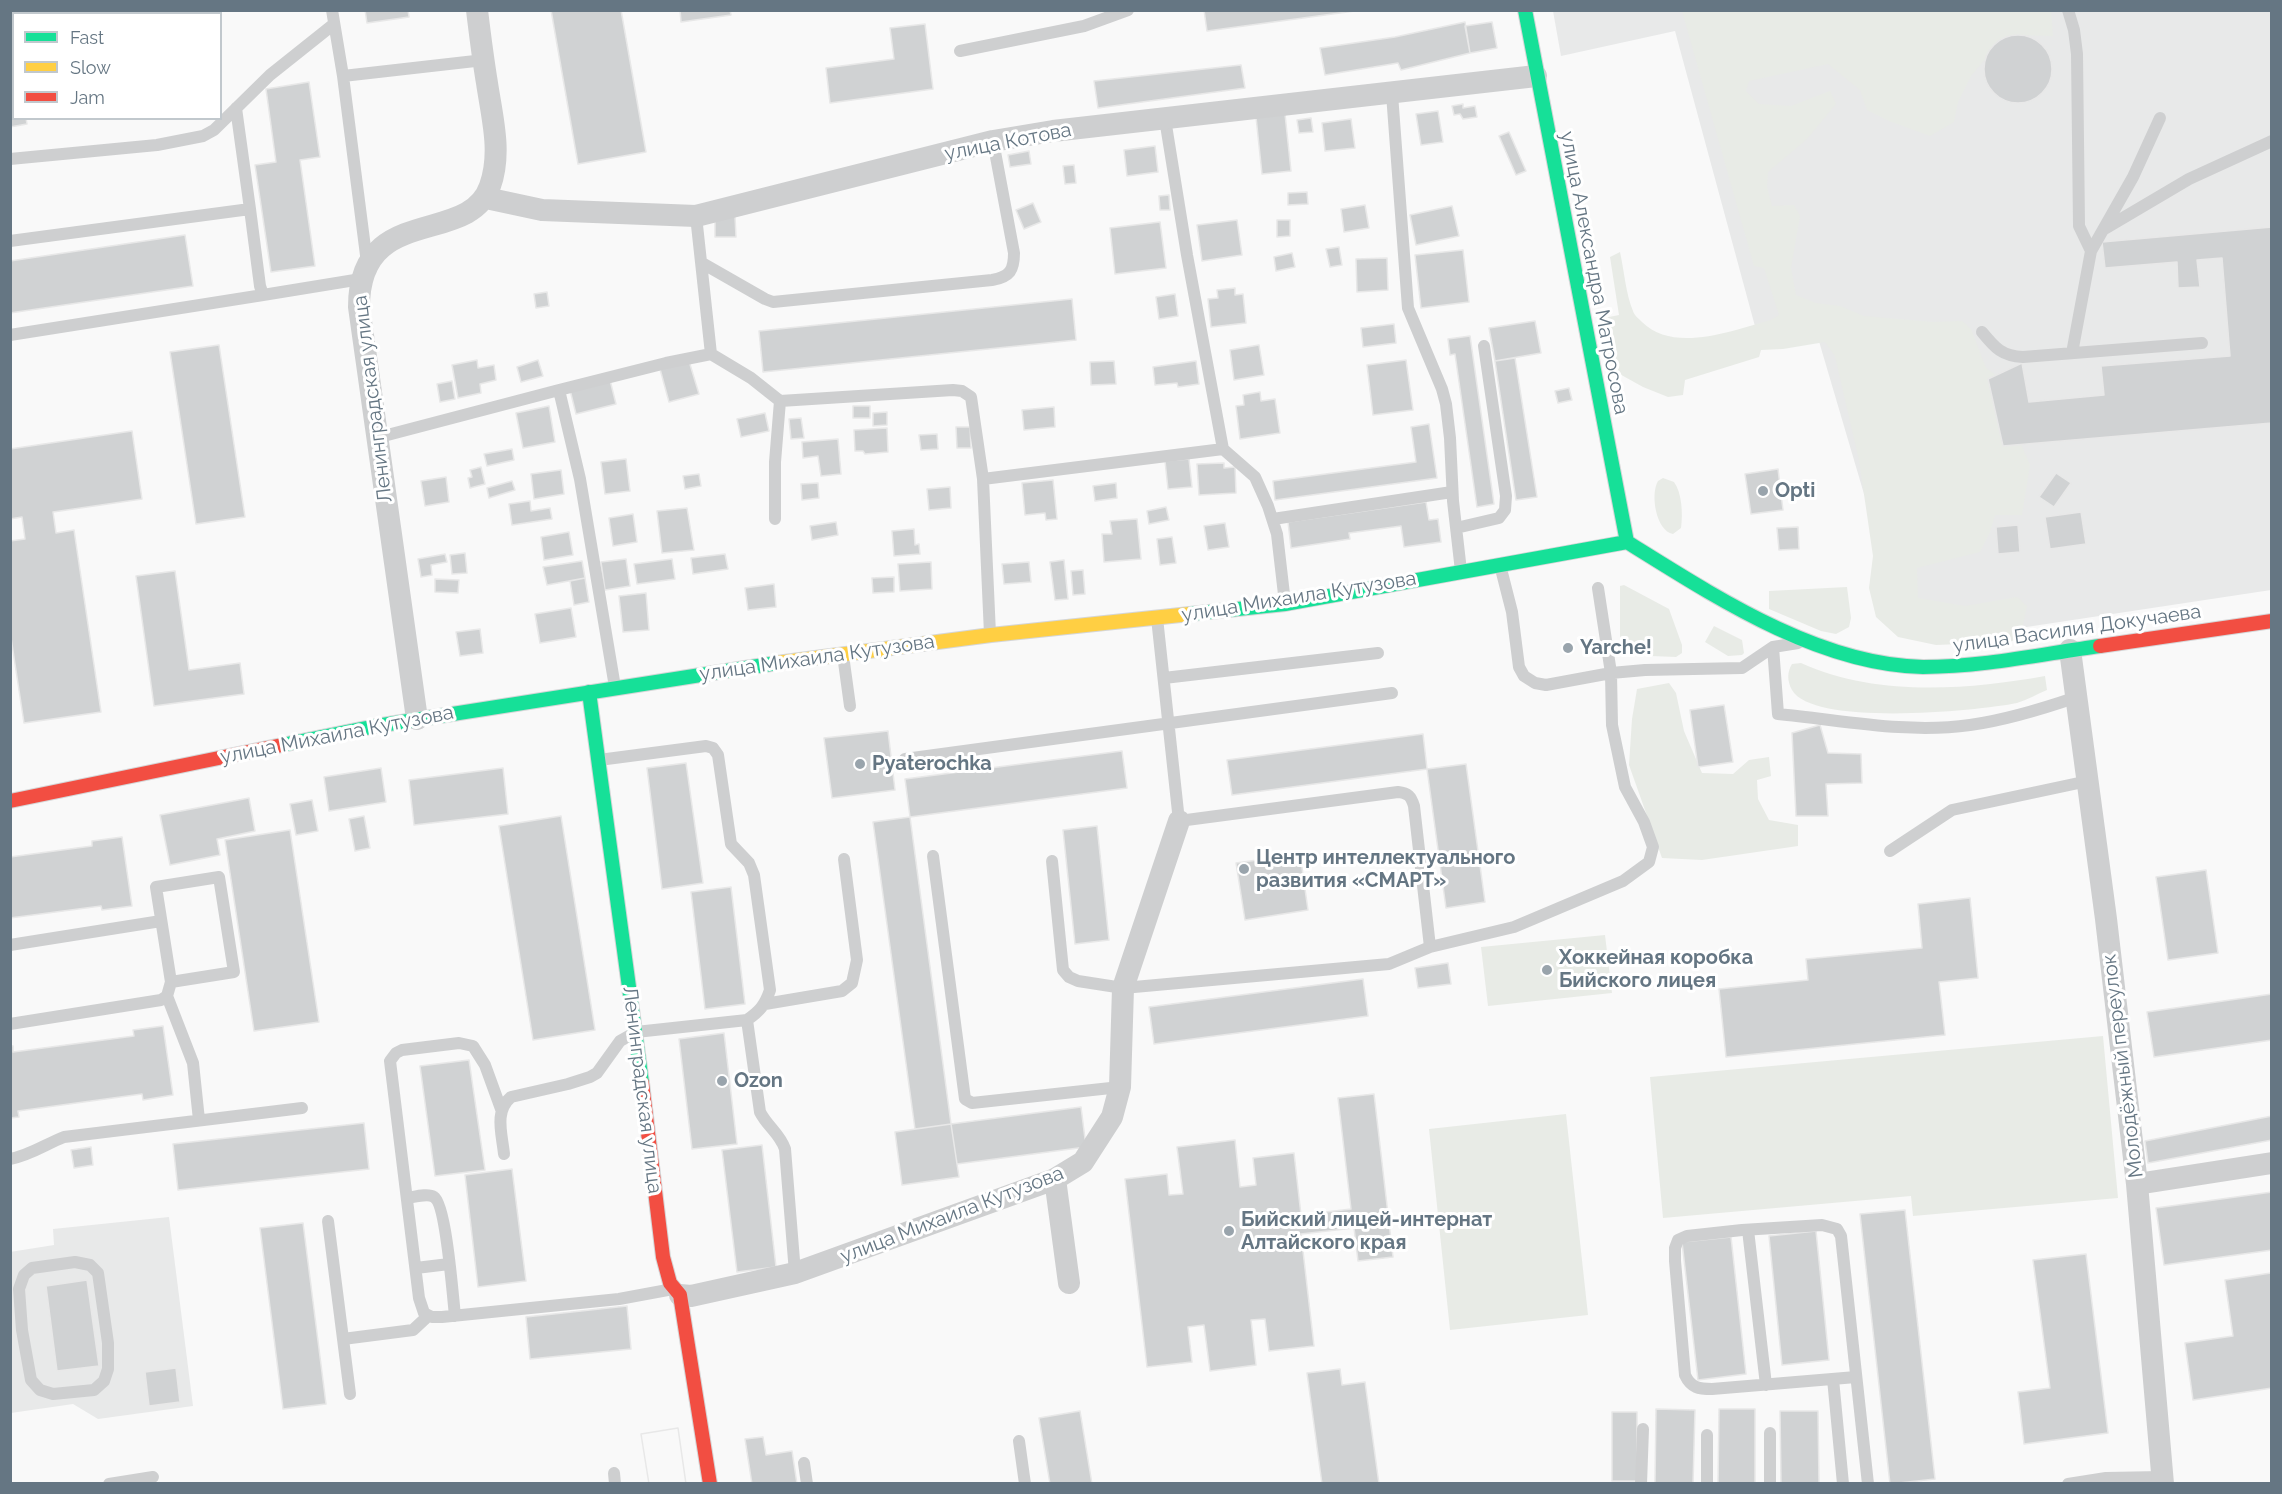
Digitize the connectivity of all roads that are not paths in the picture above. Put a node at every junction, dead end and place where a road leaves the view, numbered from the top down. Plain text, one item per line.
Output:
1 (332, 10) edge
2 (477, 10) edge
3 (1128, 10) edge
4 (1525, 10) edge
5 (2068, 10) edge
6 (334, 24) junction
7 (960, 51) dead end
8 (484, 60) junction
9 (343, 76) junction
10 (1536, 76) junction
11 (1392, 94) junction
12 (236, 108) junction
13 (2160, 118) dead end
14 (1165, 119) junction
15 (993, 141) junction
16 (2271, 141) edge
17 (10, 159) edge
18 (486, 198) junction
19 (250, 209) junction
20 (696, 216) junction
21 (2102, 230) junction
22 (10, 241) edge
23 (2091, 251) junction
24 (702, 263) junction
25 (364, 271) junction
26 (263, 295) junction
27 (1982, 332) dead end
28 (10, 335) edge
29 (2202, 343) dead end
30 (1484, 346) dead end
31 (711, 354) junction
32 (2072, 354) junction
33 (559, 390) junction
34 (780, 401) junction
35 (376, 438) junction
36 (1223, 449) junction
37 (983, 479) junction
38 (1452, 492) junction
39 (776, 519) dead end
40 (1273, 519) junction
41 (1456, 528) junction
42 (1627, 542) junction
43 (1499, 564) junction
44 (1461, 571) junction
45 (1598, 588) dead end
46 (1285, 604) junction
47 (1157, 618) junction
48 (2271, 621) edge
49 (990, 635) junction
50 (1808, 642) junction
51 (1773, 647) junction
52 (2070, 650) junction
53 (1378, 652) dead end
54 (843, 654) junction
55 (1611, 673) junction
56 (1164, 678) junction
57 (615, 687) junction
58 (590, 692) junction
59 (1392, 693) dead end
60 (2077, 697) junction
61 (850, 706) dead end
62 (417, 719) junction
63 (1169, 722) junction
64 (905, 759) dead end
65 (598, 761) junction
66 (2088, 781) junction
67 (10, 801) edge
68 (1179, 821) junction
69 (1890, 851) dead end
70 (933, 856) dead end
71 (844, 859) dead end
72 (1052, 861) dead end
73 (161, 921) junction
74 (10, 945) edge
75 (1430, 947) junction
76 (171, 982) junction
77 (1123, 988) junction
78 (167, 996) junction
79 (765, 1004) junction
80 (747, 1020) junction
81 (10, 1023) edge
82 (636, 1032) junction
83 (1120, 1087) junction
84 (302, 1108) dead end
85 (501, 1109) junction
86 (199, 1120) junction
87 (504, 1154) dead end
88 (10, 1160) edge
89 (2271, 1163) edge
90 (1055, 1179) junction
91 (2137, 1184) junction
92 (407, 1198) junction
93 (328, 1221) dead end
94 (1748, 1230) junction
95 (449, 1264) junction
96 (416, 1268) junction
97 (795, 1273) junction
98 (1069, 1283) dead end
99 (677, 1292) junction
100 (428, 1316) junction
101 (455, 1316) junction
102 (16, 1331) edge
103 (343, 1339) junction
104 (1856, 1377) junction
105 (1833, 1379) junction
106 (1766, 1385) junction
107 (350, 1394) dead end
108 (1643, 1429) dead end
109 (1770, 1433) dead end
110 (1707, 1434) dead end
111 (1019, 1441) dead end
112 (804, 1462) dead end
113 (153, 1477) dead end
114 (2163, 1480) edge
115 (109, 1484) edge
116 (710, 1484) edge
117 (807, 1484) edge
118 (1025, 1484) edge
119 (1641, 1484) edge
120 (1707, 1484) edge
121 (1770, 1484) edge
122 (1843, 1484) edge
123 (1868, 1484) edge
124 (2068, 1484) edge

1 - 6 lane
2 - 8 street
3 - 7 lane
4 - 10 street, улица Александра Матросова
5 - 23 lane
6 - 9 lane
6 - 12 lane
8 - 9 lane
8 - 18 street
9 - 25 lane
10 - 11 street, улица Котова
10 - 42 street, улица Александра Матросова
11 - 14 street, улица Котова
11 - 38 lane
12 - 17 lane
12 - 19 lane
13 - 21 lane
14 - 15 street, улица Котова
14 - 36 lane
15 - 20 street, улица Котова
15 - 24 lane
16 - 21 lane
18 - 20 street, улица Котова
18 - 25 street
19 - 22 lane
19 - 26 lane
20 - 24 lane
21 - 23 lane
23 - 32 lane
24 - 31 lane
25 - 26 lane
25 - 35 street, Ленинградская улица
26 - 28 lane
27 - 32 lane
29 - 32 lane
30 - 41 lane
31 - 33 lane
31 - 34 lane
33 - 35 lane
33 - 57 lane
34 - 37 lane
34 - 39 lane
35 - 62 street, Ленинградская улица
36 - 37 lane
36 - 40 lane
37 - 49 lane
38 - 40 lane
38 - 41 lane
40 - 46 lane
41 - 44 lane
42 - 43 street, улица Михаила Кутузова
42 - 50 street, улица Василия Докучаева
43 - 44 street, улица Михаила Кутузова
43 - 55 lane
44 - 46 street, улица Михаила Кутузова
45 - 55 lane
46 - 47 street, улица Михаила Кутузова
47 - 49 street, улица Михаила Кутузова
47 - 56 lane
48 - 52 street, улица Василия Докучаева
49 - 54 street, улица Михаила Кутузова
50 - 51 lane
50 - 52 street, улица Василия Докучаева
51 - 55 lane
51 - 60 lane
52 - 60 street, Молодёжный переулок
53 - 56 lane
54 - 57 street, улица Михаила Кутузова
54 - 61 lane
55 - 75 lane
56 - 63 lane
57 - 58 street, улица Михаила Кутузова
58 - 62 street, улица Михаила Кутузова
58 - 65 street, Ленинградская улица
59 - 63 lane
60 - 66 street, Молодёжный переулок
62 - 67 street, улица Михаила Кутузова
63 - 64 lane
63 - 68 lane
65 - 79 lane
65 - 82 street, Ленинградская улица
66 - 69 lane
66 - 91 street, Молодёжный переулок
68 - 75 lane
68 - 77 street, улица Михаила Кутузова
70 - 83 lane
71 - 79 lane
72 - 77 lane
73 - 74 lane
73 - 76 lane
73 - 76 lane
75 - 77 lane
76 - 78 lane
77 - 83 street, улица Михаила Кутузова
78 - 81 lane
78 - 86 lane
79 - 80 lane
80 - 82 lane
80 - 97 lane
82 - 85 lane
82 - 99 street, Ленинградская улица
83 - 90 street, улица Михаила Кутузова
84 - 86 lane
85 - 87 lane
85 - 92 lane
86 - 88 lane
89 - 91 street
90 - 97 street, улица Михаила Кутузова
90 - 98 street
91 - 114 street, Молодёжный переулок
92 - 95 lane
92 - 96 lane
93 - 103 lane
94 - 104 lane
94 - 106 lane
94 - 106 lane
95 - 96 lane
95 - 101 lane
96 - 100 lane
97 - 99 street, улица Михаила Кутузова
99 - 101 lane
99 - 116 street, Ленинградская улица
100 - 101 lane
100 - 103 lane
102 - 102 lane
103 - 107 lane
104 - 105 lane
104 - 123 lane
105 - 106 lane
105 - 122 lane
108 - 119 lane
109 - 121 lane
110 - 120 lane
111 - 118 lane
112 - 117 lane
113 - 115 lane
114 - 124 lane

